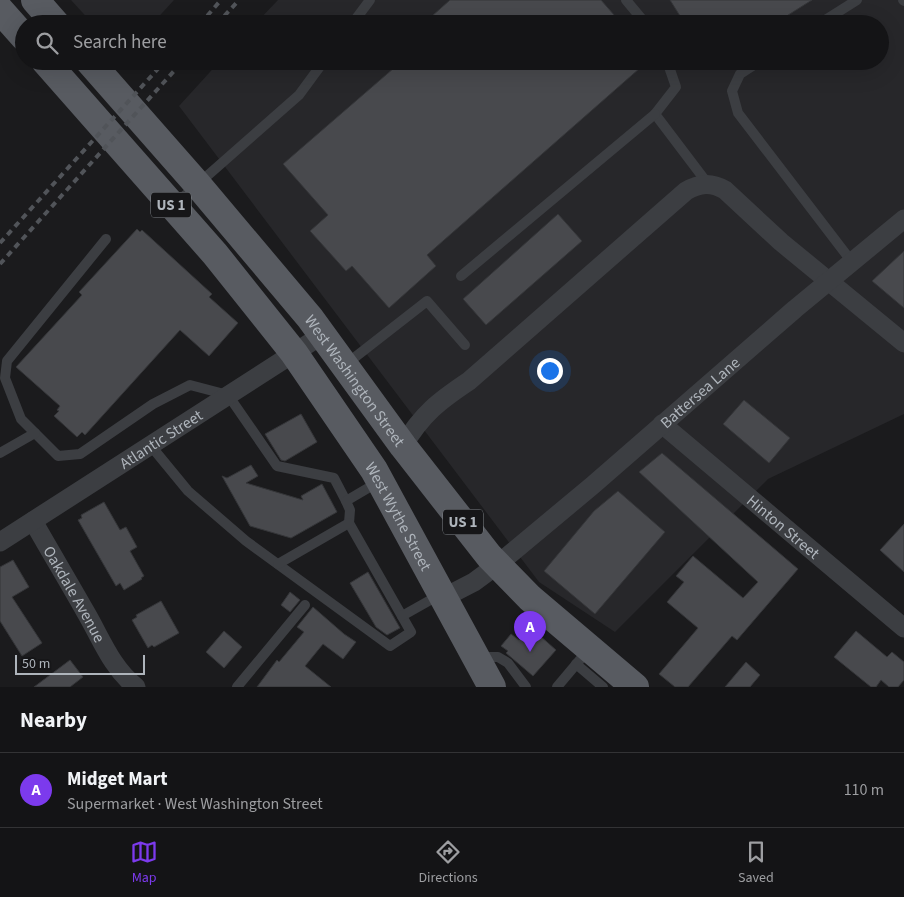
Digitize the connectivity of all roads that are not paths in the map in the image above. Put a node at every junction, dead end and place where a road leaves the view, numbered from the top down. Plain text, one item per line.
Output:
1 (35, 0) edge
2 (370, 0) edge
3 (626, 0) edge
4 (857, 0) edge
5 (0, 10) edge
6 (48, 15) edge
7 (359, 15) edge
8 (638, 15) edge
9 (833, 15) edge
10 (15, 27) edge
11 (53, 70) edge
12 (97, 70) edge
13 (317, 70) edge
14 (670, 70) edge
15 (746, 70) edge
16 (655, 114) junction
17 (708, 184) junction
18 (198, 185) junction
19 (172, 206) junction
20 (904, 219) edge
21 (106, 239) dead end
22 (852, 262) junction
23 (461, 276) dead end
24 (828, 281) junction
25 (322, 335) junction
26 (904, 343) edge
27 (465, 345) dead end
28 (294, 353) junction
29 (344, 365) junction
30 (228, 396) junction
31 (662, 424) junction
32 (35, 434) junction
33 (151, 446) junction
34 (403, 446) junction
35 (0, 453) edge
36 (380, 481) junction
37 (346, 501) junction
38 (33, 521) junction
39 (349, 523) junction
40 (0, 542) edge
41 (278, 564) junction
42 (497, 565) junction
43 (442, 596) junction
44 (305, 605) dead end
45 (402, 616) junction
46 (904, 628) edge
47 (583, 656) junction
48 (475, 657) junction
49 (561, 685) edge
50 (630, 685) edge
51 (136, 687) edge
52 (237, 687) edge
53 (492, 687) edge
54 (526, 687) edge
55 (603, 687) edge

1 - 6 main road
2 - 7 lane
3 - 8 lane
4 - 9 lane
5 - 10 main road
11 - 19 main road, West Washington Street / US 1
12 - 18 main road, West Washington Street / US 1
13 - 18 lane
14 - 16 lane
15 - 22 lane
16 - 17 lane
16 - 23 lane
17 - 24 street
17 - 34 street
18 - 19 lane
18 - 25 main road, West Washington Street / US 1
19 - 28 main road, West Washington Street / US 1
20 - 22 street, Battersea Lane
21 - 32 lane
22 - 24 street, Battersea Lane
24 - 26 street
24 - 31 street, Battersea Lane
25 - 28 street, Atlantic Street
25 - 29 main road, West Washington Street / US 1
27 - 29 lane
28 - 30 street, Atlantic Street
28 - 36 main road, West Wythe Street / US 1
29 - 34 main road, West Washington Street / US 1
30 - 32 lane
30 - 33 street, Atlantic Street
30 - 37 lane
31 - 42 street, Battersea Lane
31 - 46 street, Hinton Street
32 - 35 lane
33 - 38 street, Atlantic Street
33 - 41 lane
34 - 42 main road, West Washington Street / US 1
36 - 37 lane
36 - 43 main road, West Wythe Street / US 1
37 - 39 lane
38 - 40 street, Atlantic Street
38 - 51 street, Oakdale Avenue
39 - 41 lane
39 - 45 lane
41 - 45 lane
42 - 43 street, Battersea Lane
42 - 47 main road, West Washington Street / US 1
43 - 45 lane
43 - 48 main road, West Wythe Street / US 1
44 - 52 lane
47 - 49 lane
47 - 50 main road, West Washington Street / US 1
47 - 55 lane
48 - 53 main road, West Wythe Street / US 1
48 - 54 lane

